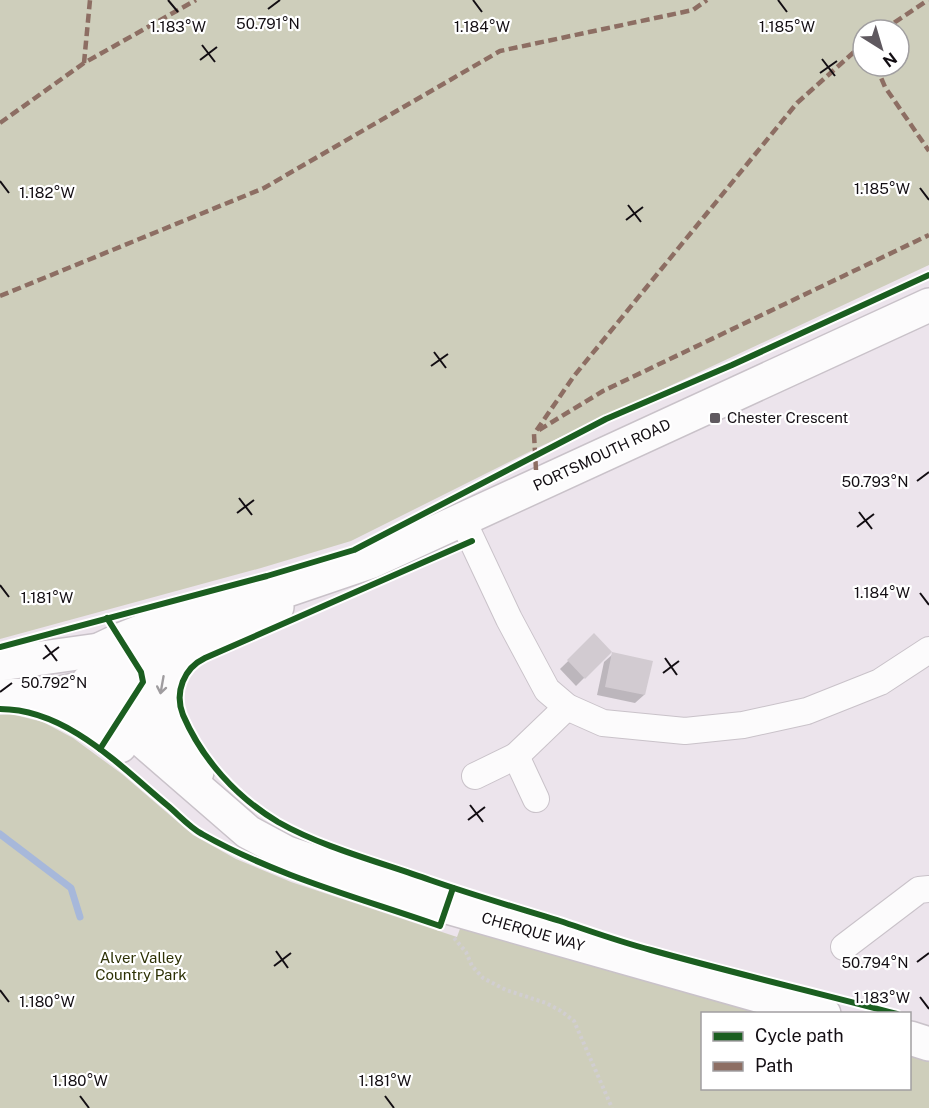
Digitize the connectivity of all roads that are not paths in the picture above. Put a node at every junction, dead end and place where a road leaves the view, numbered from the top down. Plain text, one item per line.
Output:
1 (929, 305) edge
2 (462, 519) junction
3 (370, 562) junction
4 (270, 596) junction
5 (99, 650) junction
6 (929, 650) edge
7 (0, 664) edge
8 (0, 678) edge
9 (101, 684) junction
10 (0, 696) edge
11 (42, 697) junction
12 (567, 707) junction
13 (173, 736) junction
14 (516, 756) junction
15 (475, 776) dead end
16 (536, 799) dead end
17 (219, 807) junction
18 (248, 832) junction
19 (929, 889) edge
20 (844, 947) dead end
21 (816, 1012) edge
22 (911, 1039) edge
23 (929, 1044) edge

1 - 2 street, PORTSMOUTH ROAD
2 - 3 street, PORTSMOUTH ROAD
2 - 12 street
3 - 4 street, PORTSMOUTH ROAD
3 -> 13 street
4 - 5 street, PORTSMOUTH ROAD
4 - 9 street, PORTSMOUTH ROAD
5 - 7 street, PORTSMOUTH ROAD
5 - 9 street, CHERQUE WAY
6 - 12 street
8 - 9 street
9 - 11 street, PORTSMOUTH ROAD
9 - 13 street
9 - 17 street, CHERQUE WAY
10 - 11 street
11 - 18 street, CHERQUE WAY
12 - 14 street
13 - 17 street
14 - 15 street
14 - 16 street
17 - 18 street, CHERQUE WAY
18 - 21 street, CHERQUE WAY
19 - 20 street
22 - 23 street

